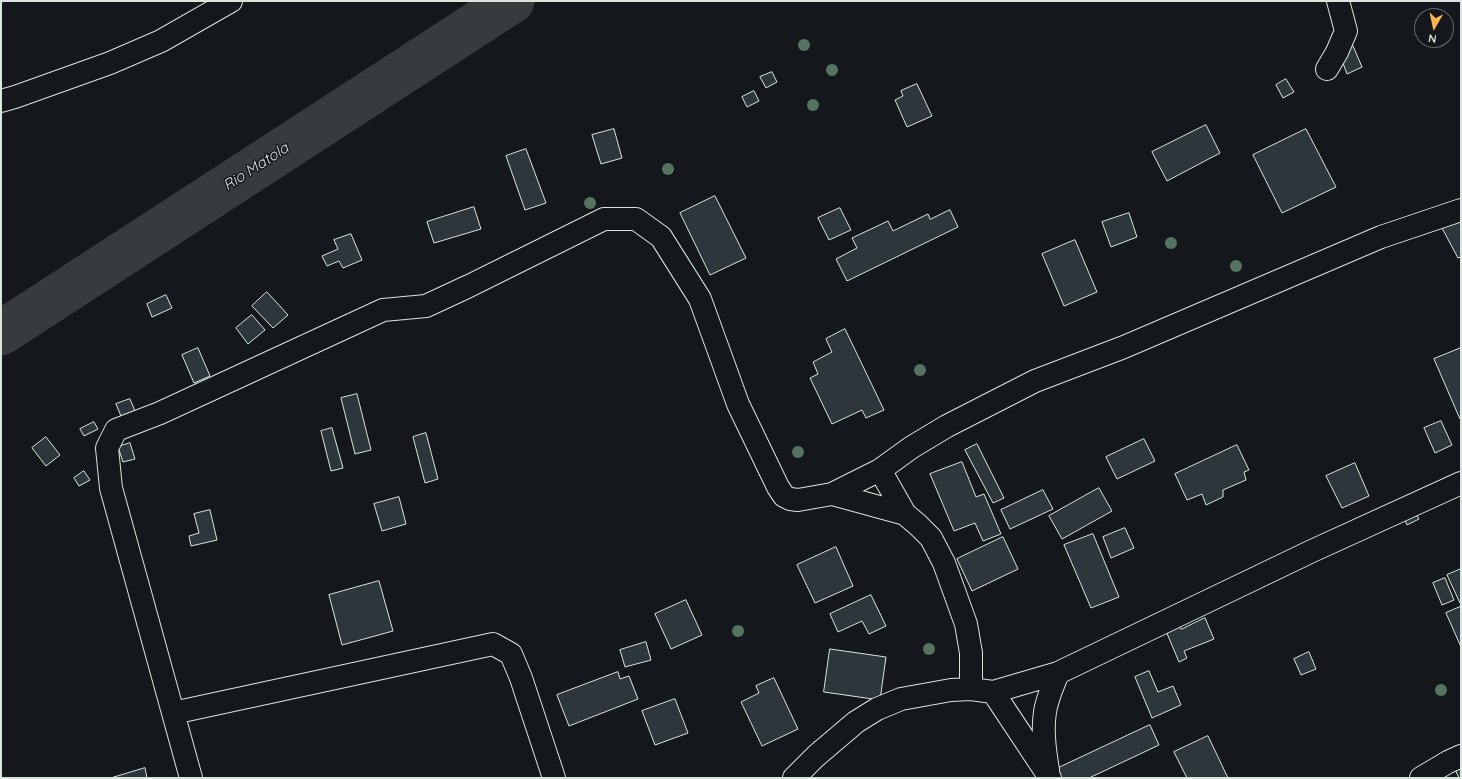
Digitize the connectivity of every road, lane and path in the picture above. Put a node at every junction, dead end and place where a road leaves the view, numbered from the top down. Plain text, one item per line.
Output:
1 (231, 1) edge
2 (1338, 1) edge
3 (1327, 70) dead end
4 (1, 101) edge
5 (1461, 210) edge
6 (880, 470) junction
7 (1461, 483) edge
8 (832, 494) junction
9 (905, 514) junction
10 (1058, 673) junction
11 (971, 690) junction
12 (993, 692) junction
13 (173, 713) junction
14 (1461, 756) edge
15 (1049, 776) edge
16 (191, 778) edge
17 (554, 778) edge
18 (794, 778) edge
19 (1422, 778) edge

1 - 4 street
2 - 3 street
5 - 6 street
6 - 8 street
6 - 9 street
7 - 10 street
8 - 9 street
8 - 13 street
9 - 11 street
10 - 12 street
10 - 15 street
11 - 12 street
11 - 18 street
12 - 15 street
13 - 16 street
13 - 17 street
14 - 19 street

